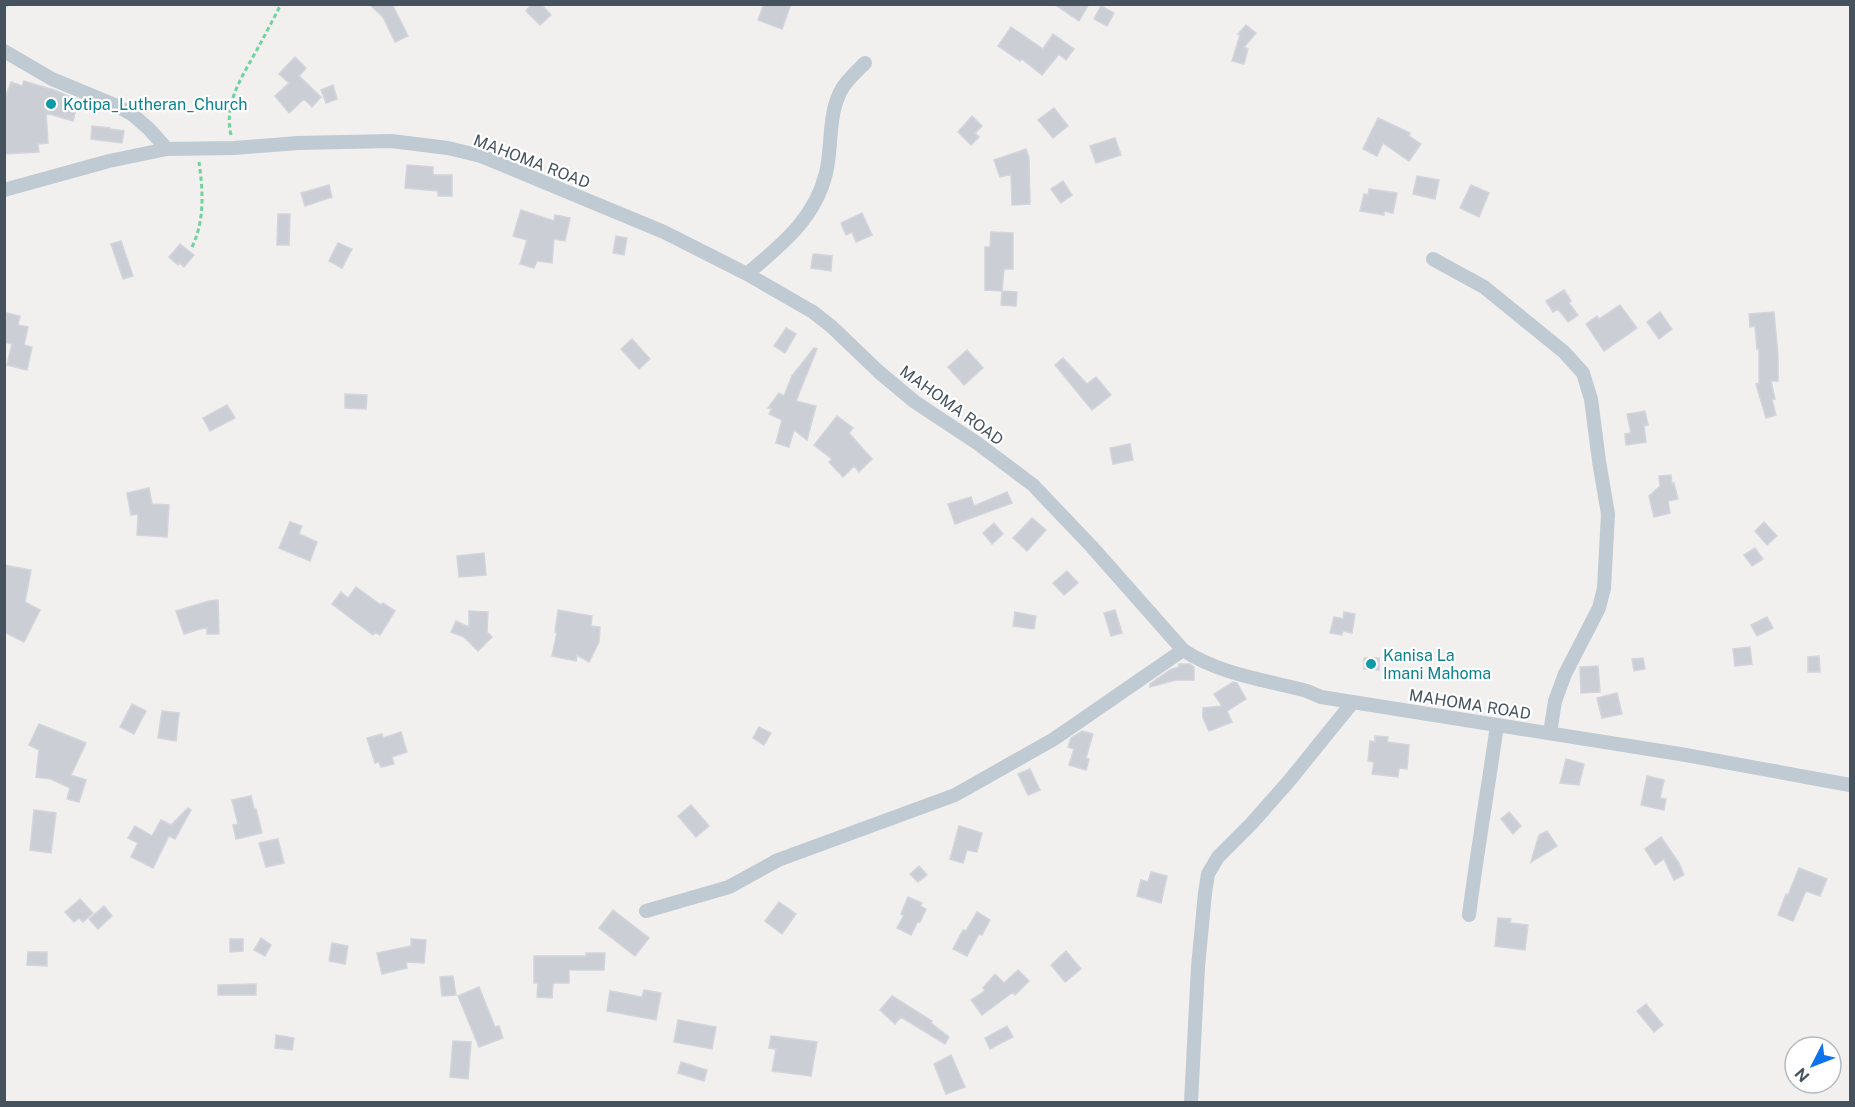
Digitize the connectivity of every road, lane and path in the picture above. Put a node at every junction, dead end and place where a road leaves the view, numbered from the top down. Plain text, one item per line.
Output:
1 (10, 4) edge
2 (281, 4) edge
3 (4, 6) edge
4 (4, 51) edge
5 (865, 63) dead end
6 (197, 148) junction
7 (234, 148) junction
8 (167, 149) junction
9 (4, 190) edge
10 (192, 247) dead end
11 (1433, 259) dead end
12 (747, 274) junction
13 (1183, 650) junction
14 (1353, 702) junction
15 (1497, 725) junction
16 (1550, 733) junction
17 (1851, 785) edge
18 (646, 911) dead end
19 (1469, 915) dead end
20 (1191, 1102) edge

1 - 3 path
2 - 7 path
4 - 8 street
5 - 12 street
6 - 7 street, MAHOMA ROAD
6 - 8 street, MAHOMA ROAD
6 - 10 path
7 - 12 street, MAHOMA ROAD
8 - 9 street, MAHOMA ROAD
11 - 16 street
12 - 13 street, MAHOMA ROAD
13 - 14 street, MAHOMA ROAD
13 - 18 street
14 - 15 street, MAHOMA ROAD
14 - 20 street
15 - 16 street, MAHOMA ROAD
15 - 19 street
16 - 17 street, MAHOMA ROAD

